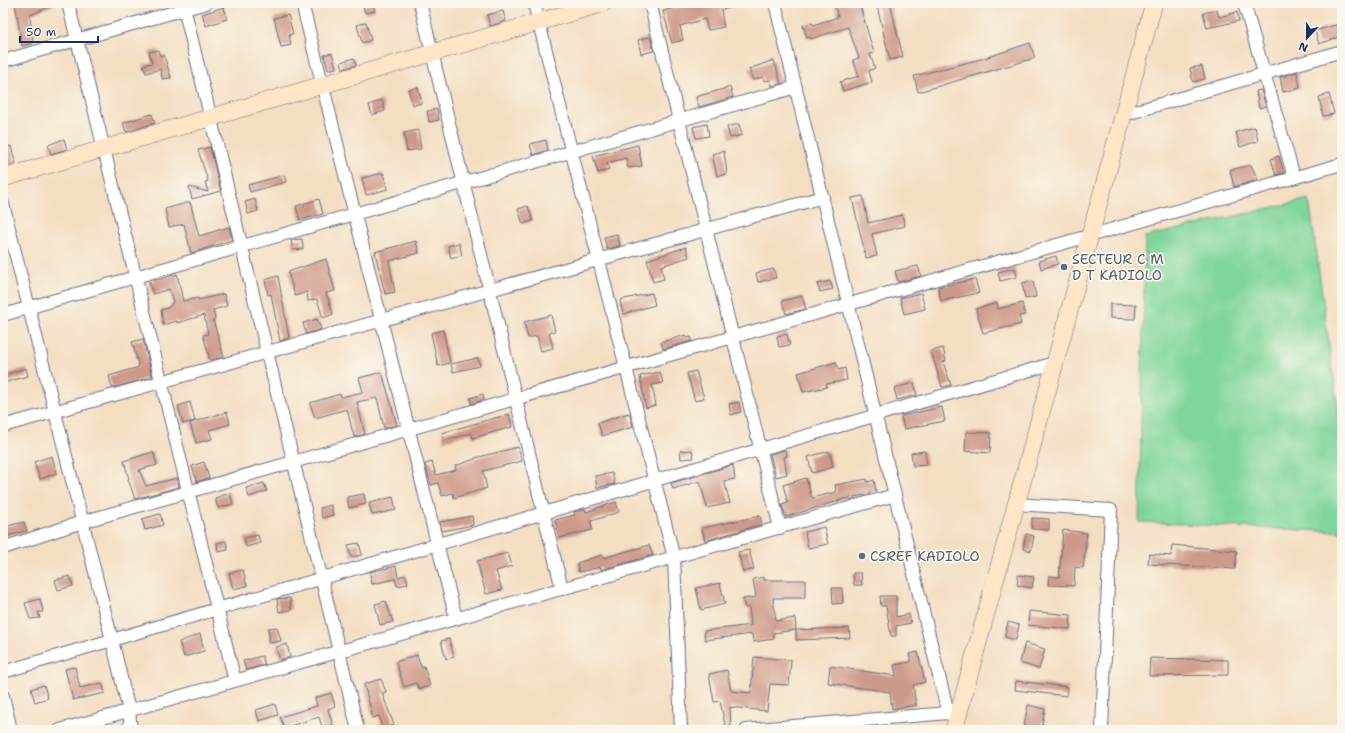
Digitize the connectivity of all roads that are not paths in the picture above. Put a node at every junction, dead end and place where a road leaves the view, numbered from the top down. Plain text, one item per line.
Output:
1 (68, 3) edge
2 (206, 3) edge
3 (302, 3) edge
4 (420, 3) edge
5 (534, 3) edge
6 (604, 3) edge
7 (650, 3) edge
8 (776, 3) edge
9 (1154, 3) edge
10 (1244, 3) edge
11 (184, 6) edge
12 (539, 22) junction
13 (77, 40) junction
14 (1342, 51) edge
15 (432, 53) junction
16 (3, 61) edge
17 (1265, 74) junction
18 (323, 85) junction
19 (796, 87) junction
20 (1123, 115) junction
21 (210, 118) junction
22 (679, 121) junction
23 (104, 149) junction
24 (572, 152) junction
25 (1342, 164) edge
26 (1294, 177) junction
27 (3, 178) edge
28 (464, 182) junction
29 (823, 197) junction
30 (3, 204) edge
31 (355, 214) junction
32 (706, 230) junction
33 (1089, 236) junction
34 (242, 246) junction
35 (599, 260) junction
36 (135, 277) junction
37 (490, 290) junction
38 (849, 304) junction
39 (29, 308) junction
40 (3, 315) edge
41 (382, 321) junction
42 (733, 337) junction
43 (267, 353) junction
44 (1054, 363) junction
45 (626, 368) junction
46 (161, 382) junction
47 (516, 399) junction
48 (54, 412) junction
49 (876, 416) junction
50 (3, 426) edge
51 (409, 430) junction
52 (761, 449) junction
53 (293, 462) junction
54 (654, 481) junction
55 (188, 492) junction
56 (895, 495) junction
57 (1015, 504) junction
58 (544, 513) junction
59 (82, 522) junction
60 (780, 528) junction
61 (438, 545) junction
62 (3, 548) edge
63 (674, 558) junction
64 (322, 579) junction
65 (562, 589) junction
66 (218, 609) junction
67 (456, 619) junction
68 (112, 640) junction
69 (339, 651) junction
70 (3, 672) edge
71 (235, 681) junction
72 (3, 696) edge
73 (129, 711) junction
74 (953, 721) edge
75 (11, 730) edge
76 (60, 730) edge
77 (131, 730) edge
78 (358, 730) edge
79 (682, 730) edge
80 (746, 730) edge
81 (1102, 730) edge

1 - 13 street
2 - 11 street
3 - 18 street
4 - 15 street
5 - 12 street
6 - 12 street
7 - 22 street
8 - 19 street
9 - 20 street
10 - 17 street
11 - 13 street
11 - 21 street
12 - 15 street
12 - 24 street
13 - 16 street
13 - 23 street
14 - 17 street
15 - 18 street
15 - 28 street
17 - 20 street
17 - 26 street
18 - 21 street
18 - 31 street
19 - 22 street
19 - 29 street
20 - 33 street
21 - 23 street
21 - 34 street
22 - 24 street
22 - 32 street
23 - 27 street
23 - 36 street
24 - 28 street
24 - 35 street
25 - 26 street
26 - 33 street
28 - 31 street
28 - 37 street
29 - 32 street
29 - 38 street
30 - 39 street
31 - 34 street
31 - 41 street
32 - 35 street
32 - 42 street
33 - 38 street
33 - 44 street
34 - 36 street
34 - 43 street
35 - 37 street
35 - 45 street
36 - 39 street
36 - 46 street
37 - 41 street
37 - 47 street
38 - 42 street
38 - 49 street
39 - 40 street
39 - 48 street
41 - 43 street
41 - 51 street
42 - 45 street
42 - 52 street
43 - 46 street
43 - 53 street
44 - 49 street
44 - 57 street
45 - 47 street
45 - 54 street
46 - 48 street
46 - 55 street
47 - 51 street
47 - 58 street
48 - 50 street
48 - 59 street
49 - 52 street
49 - 56 street
51 - 53 street
51 - 61 street
52 - 54 street
52 - 60 street
53 - 55 street
53 - 64 street
54 - 58 street
54 - 63 street
55 - 59 street
55 - 66 street
56 - 60 street
56 - 74 street
57 - 74 street
57 - 81 street
58 - 61 street
58 - 65 street
59 - 62 street
59 - 68 street
60 - 63 street
61 - 64 street
61 - 67 street
63 - 65 street
63 - 79 street
64 - 66 street
64 - 69 street
65 - 67 street
66 - 68 street
66 - 71 street
67 - 69 street
68 - 70 street
68 - 73 street
69 - 71 street
69 - 78 street
71 - 73 street
72 - 75 street
73 - 76 street
73 - 77 street
74 - 80 street

